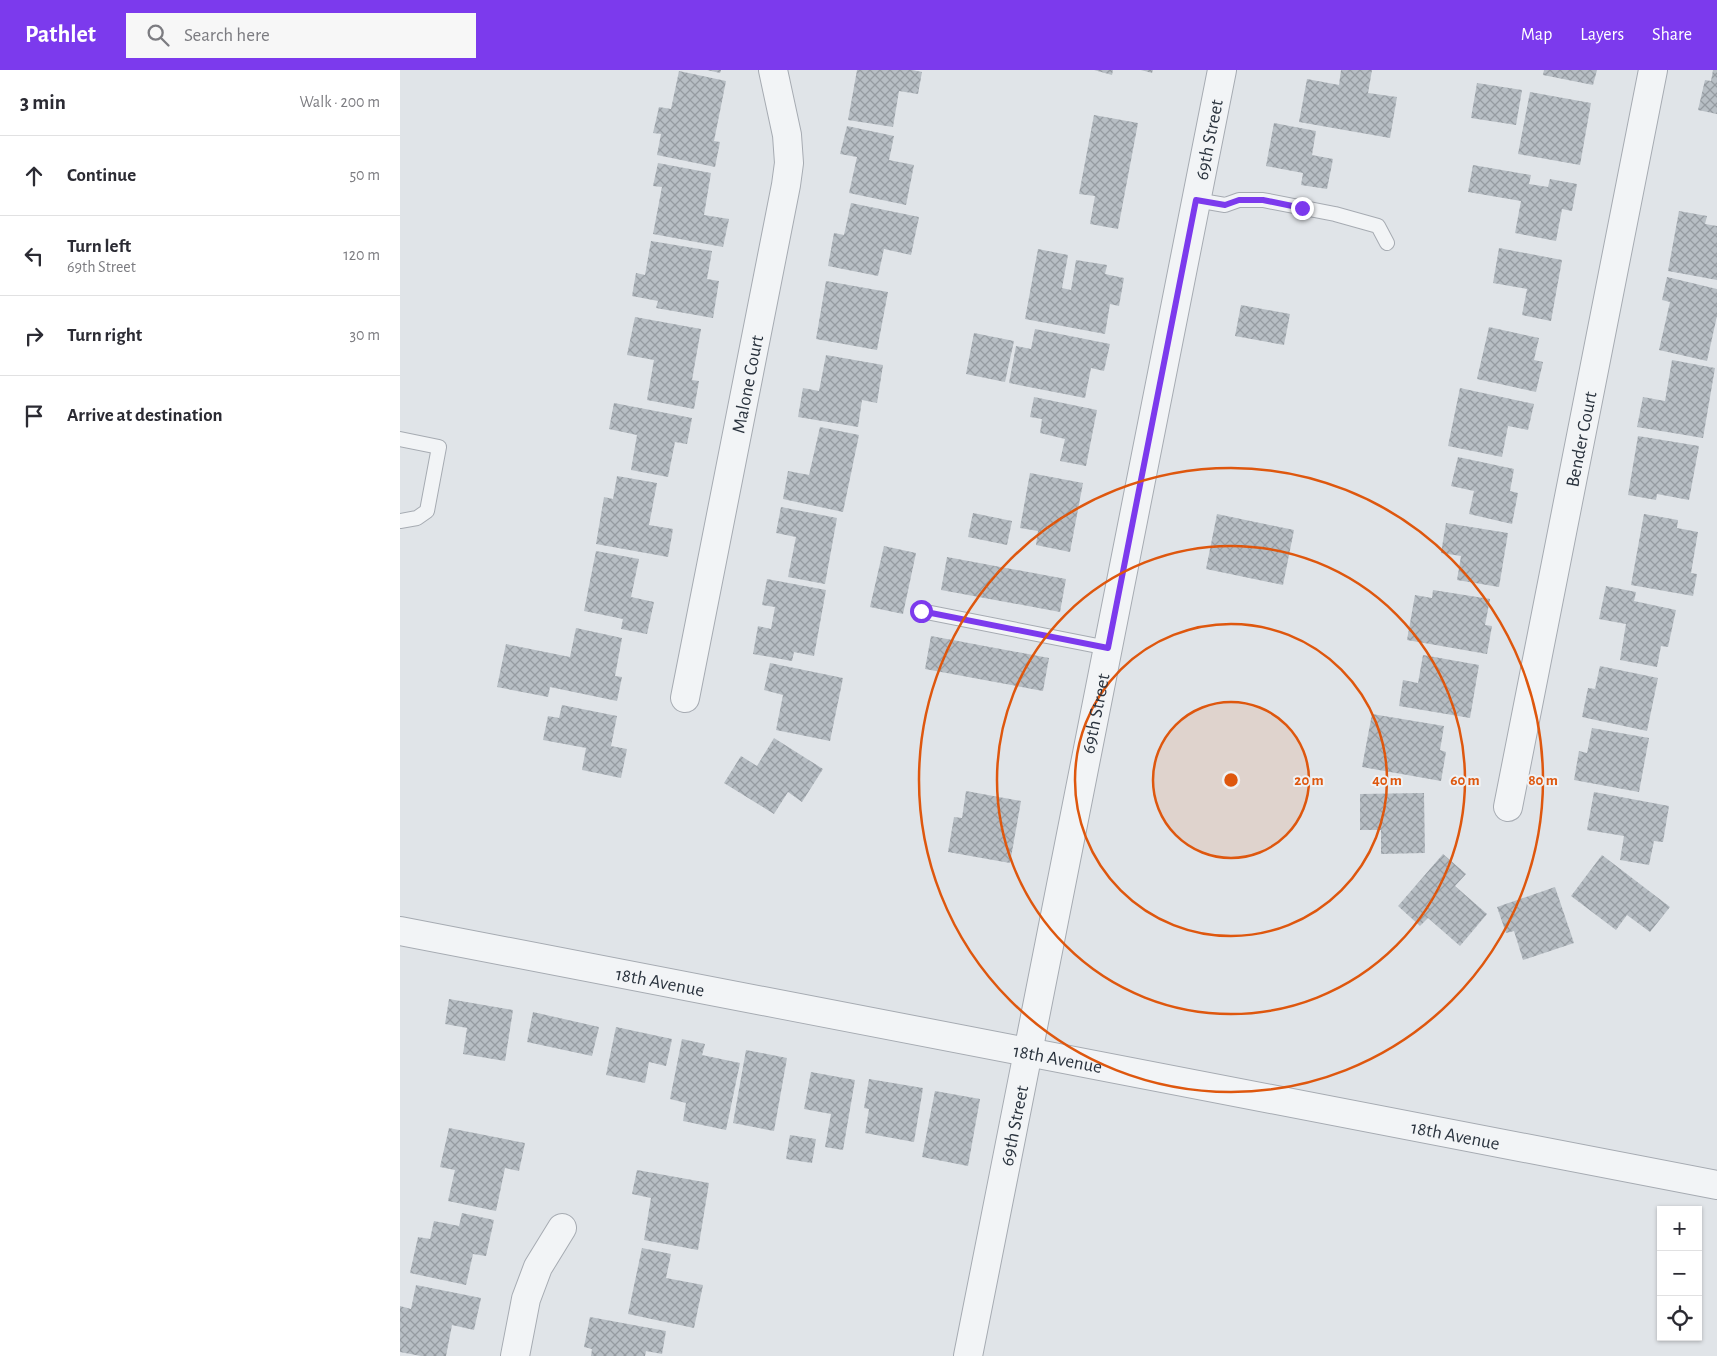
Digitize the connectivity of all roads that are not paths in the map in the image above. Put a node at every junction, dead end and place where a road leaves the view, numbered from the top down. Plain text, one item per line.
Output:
1 (773, 70) edge
2 (1222, 70) edge
3 (1653, 70) edge
4 (1196, 200) junction
5 (1386, 243) dead end
6 (400, 440) edge
7 (400, 522) edge
8 (921, 611) dead end
9 (1108, 648) junction
10 (685, 698) dead end
11 (1508, 807) dead end
12 (400, 931) edge
13 (1028, 1052) junction
14 (1717, 1184) edge
15 (562, 1228) dead end
16 (515, 1356) edge
17 (968, 1356) edge

1 - 10 street, Malone Court
2 - 4 street, 69th Street
3 - 11 street, Bender Court
4 - 5 lane
4 - 9 street, 69th Street
6 - 7 lane
8 - 9 lane
9 - 13 street, 69th Street
12 - 13 street, 18th Avenue
13 - 14 street, 18th Avenue
13 - 17 street, 69th Street
15 - 16 street

